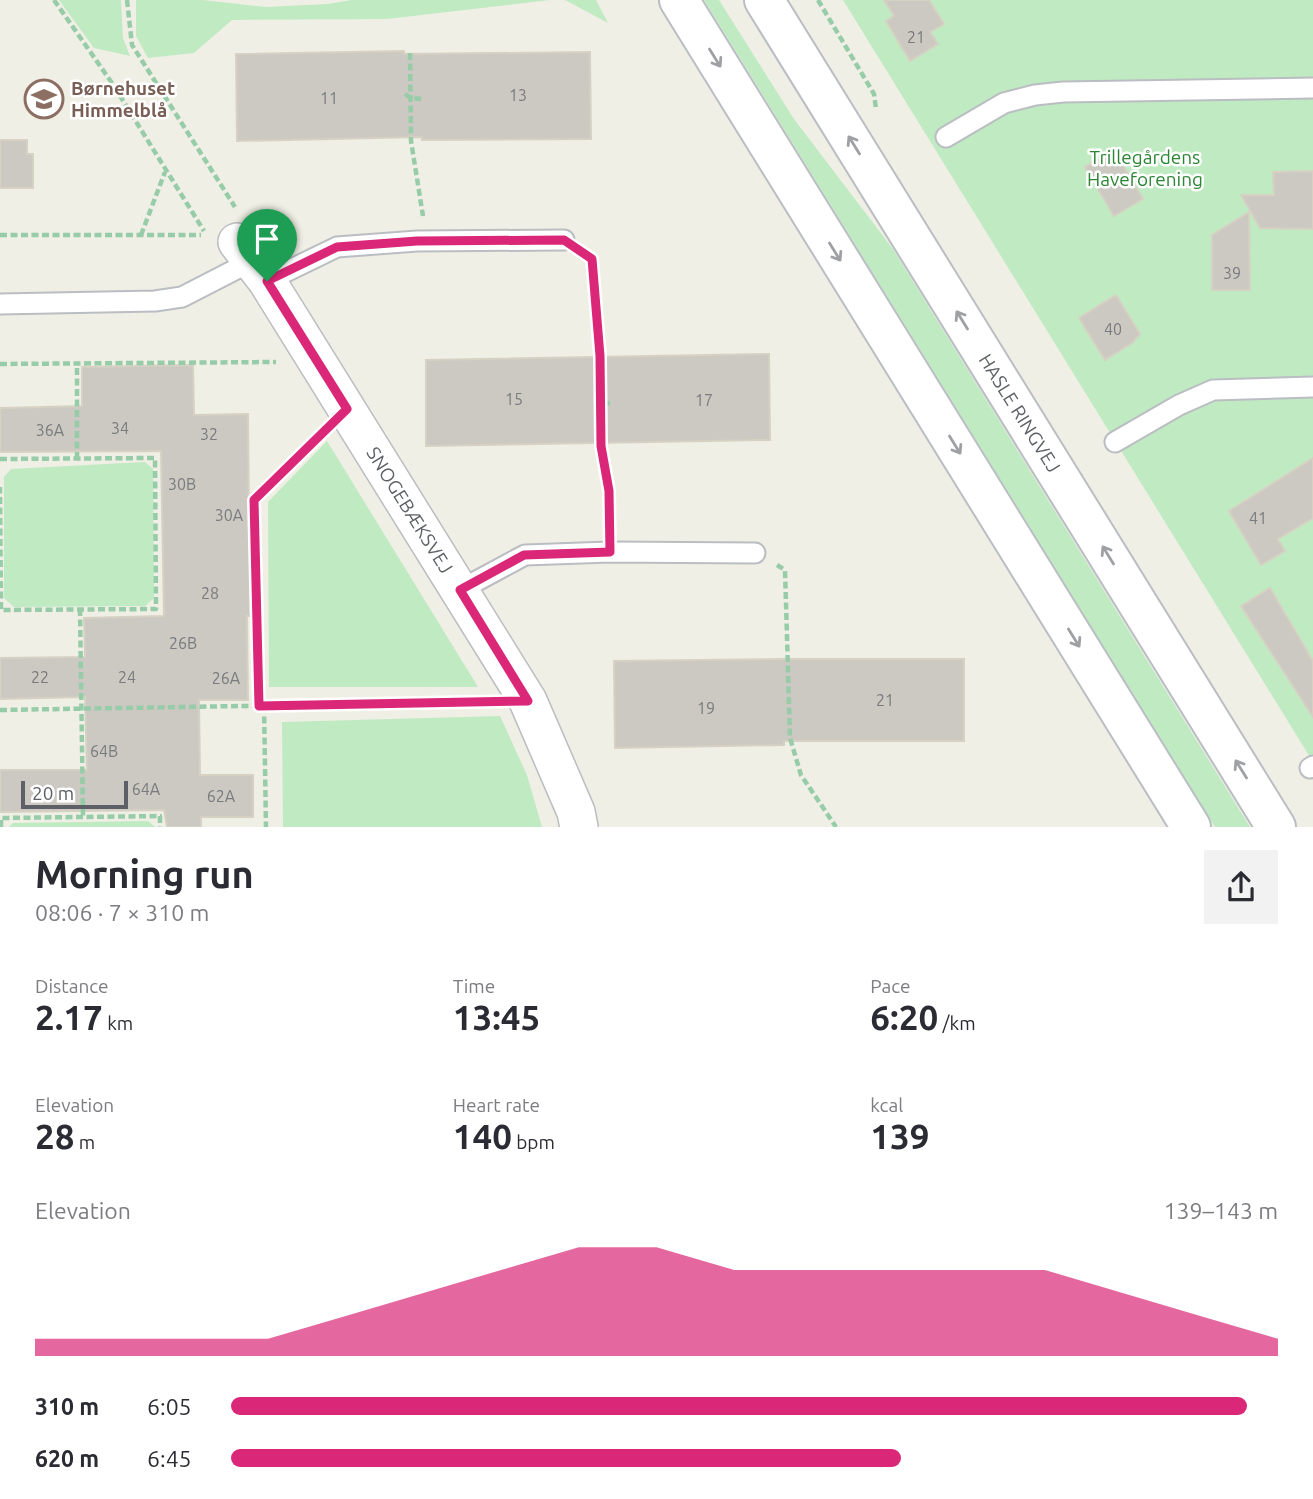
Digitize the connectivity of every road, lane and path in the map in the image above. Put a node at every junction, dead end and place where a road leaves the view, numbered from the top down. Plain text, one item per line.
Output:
1 (54, 0) edge
2 (127, 0) edge
3 (680, 0) edge
4 (764, 0) edge
5 (410, 53) dead end
6 (1313, 88) edge
7 (405, 94) dead end
8 (411, 98) junction
9 (422, 99) dead end
10 (946, 137) dead end
11 (165, 171) junction
12 (0, 235) edge
13 (141, 235) junction
14 (564, 240) joint
15 (426, 241) junction
16 (251, 262) junction
17 (0, 304) edge
18 (318, 362) junction
19 (77, 363) junction
20 (0, 364) edge
21 (1313, 387) edge
22 (598, 403) junction
23 (610, 403) dead end
24 (347, 409) junction
25 (1115, 442) dead end
26 (0, 459) edge
27 (77, 459) junction
28 (0, 487) edge
29 (610, 552) junction
30 (755, 553) joint
31 (460, 590) junction
32 (80, 609) junction
33 (528, 701) junction
34 (261, 706) junction
35 (82, 709) junction
36 (0, 710) edge
37 (83, 817) junction
38 (1, 827) edge
39 (160, 827) edge
40 (266, 827) edge
41 (579, 827) edge
42 (836, 827) edge
43 (1191, 827) edge
44 (1276, 827) edge

1 - 11 path
2 - 16 path
3 -> 43 main road
44 -> 4 main road, HASLE RINGVEJ
5 - 8 path
6 - 10 lane
7 - 8 path
8 - 9 path
8 - 15 path
11 - 13 path
11 - 13 path
12 - 13 path
14 - 15 lane
14 - 22 path
15 - 16 lane
16 - 17 lane
16 - 18 street, SNOGEBÆKSVEJ
18 - 19 path
18 - 24 street, SNOGEBÆKSVEJ
19 - 20 path
19 - 27 path
21 - 25 lane
22 - 23 path
22 - 29 path
24 - 31 street, SNOGEBÆKSVEJ
24 - 34 path
26 - 27 path
27 - 32 path
28 - 32 path
29 - 30 lane
29 - 31 lane
30 - 42 path
31 - 33 street, SNOGEBÆKSVEJ
32 - 35 path
33 - 34 path
33 - 41 street, SNOGEBÆKSVEJ
34 - 35 path
34 - 40 path
35 - 36 path
35 - 37 path
37 - 38 path
37 - 39 path

